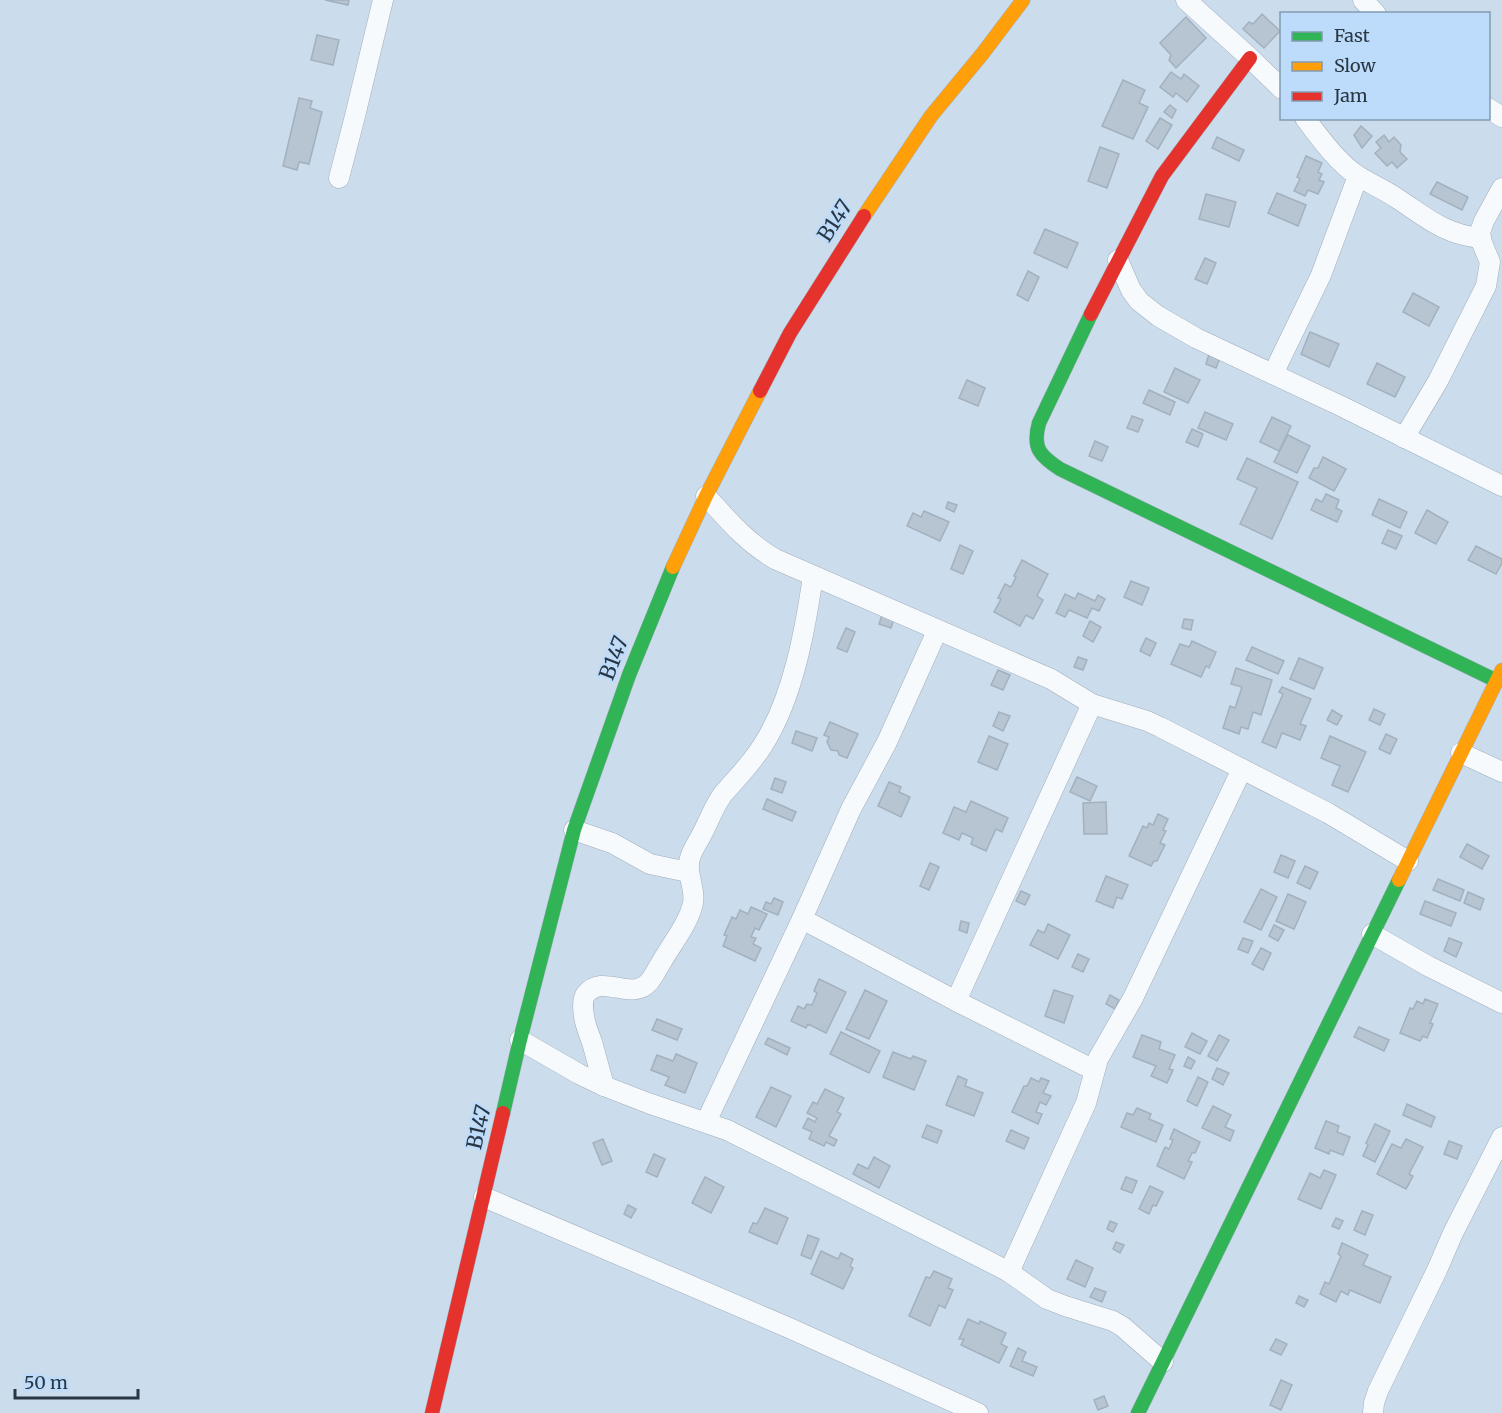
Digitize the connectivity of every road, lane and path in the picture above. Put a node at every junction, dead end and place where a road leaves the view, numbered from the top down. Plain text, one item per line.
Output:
1 (383, 0) edge
2 (1023, 0) edge
3 (1186, 0) edge
4 (1363, 0) edge
5 (1374, 12) edge
6 (1250, 58) junction
7 (1280, 88) edge
8 (1306, 120) edge
9 (1358, 176) junction
10 (339, 178) dead end
11 (1502, 188) edge
12 (1480, 238) junction
13 (1118, 260) junction
14 (1273, 374) junction
15 (1404, 438) junction
16 (1502, 486) edge
17 (706, 496) junction
18 (813, 576) junction
19 (937, 631) junction
20 (1499, 675) edge
21 (1092, 704) junction
22 (1461, 753) junction
23 (1242, 769) junction
24 (1502, 772) edge
25 (574, 830) junction
26 (1408, 861) junction
27 (688, 872) junction
28 (802, 919) junction
29 (1372, 934) junction
30 (956, 1001) junction
31 (1502, 1003) edge
32 (520, 1040) junction
33 (1094, 1070) junction
34 (604, 1086) junction
35 (706, 1122) junction
36 (1502, 1137) edge
37 (484, 1197) junction
38 (1009, 1272) junction
39 (1163, 1362) junction
40 (432, 1413) edge
41 (978, 1413) edge
42 (1138, 1413) edge
43 (1373, 1413) edge

1 - 10 street
2 - 17 street, B147 / B147
3 - 6 street
4 - 5 street
6 - 7 street
6 - 13 street
8 - 9 street
9 - 12 street
9 - 14 street
11 - 12 street
12 - 15 street
13 - 14 street
13 - 20 street
14 - 15 street
15 - 16 street
17 - 18 street
17 - 25 street, B147 / B147
18 - 19 street
18 - 27 street
19 - 21 street
19 - 28 street
20 - 22 street
21 - 23 street
21 - 30 street
22 - 24 street
22 - 26 street
23 - 26 street
23 - 33 street
25 - 27 street
25 - 32 street, B147 / B147
26 - 29 street
27 - 34 street
28 - 30 street
28 - 35 street
29 - 31 street
29 - 39 street
30 - 33 street
32 - 34 street
32 - 37 street, B147 / B147
33 - 38 street
34 - 35 street
35 - 38 street
36 - 43 street
37 - 40 street, B147 / B147
37 - 41 street
38 - 39 street
39 - 42 street

